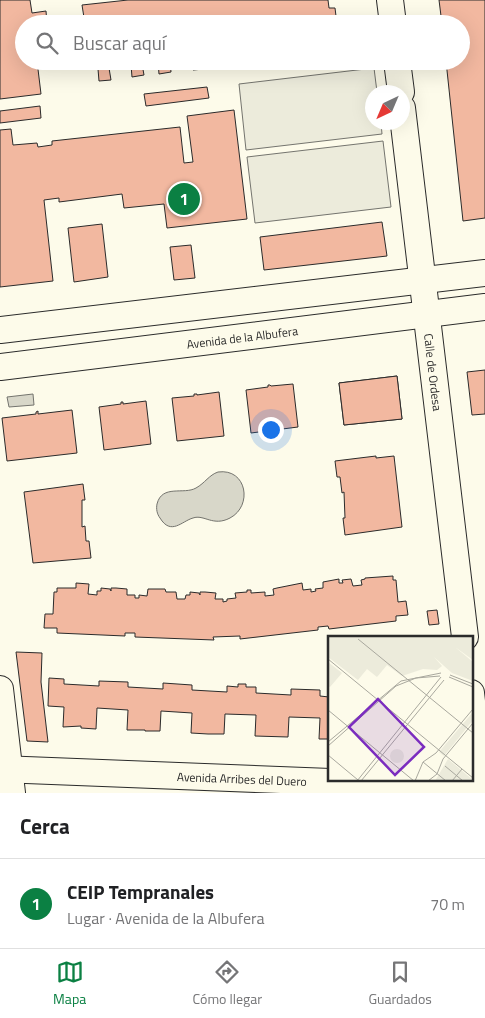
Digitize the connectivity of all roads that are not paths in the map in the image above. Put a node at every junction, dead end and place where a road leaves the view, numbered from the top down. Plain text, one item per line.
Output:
1 (390, 0) edge
2 (392, 15) edge
3 (398, 70) edge
4 (400, 85) edge
5 (405, 130) edge
6 (485, 273) edge
7 (423, 280) junction
8 (485, 307) edge
9 (427, 314) junction
10 (0, 330) edge
11 (0, 367) edge
12 (465, 636) edge
13 (0, 689) edge
14 (472, 700) edge
15 (7, 777) edge
16 (484, 790) edge

1 - 2 street
3 - 4 street
5 - 7 street, Calle de Ordesa
6 - 7 street
7 - 9 street, Calle de Ordesa
7 - 10 street
8 - 9 street, Avenida de la Albufera
9 - 11 street, Avenida de la Albufera
9 - 12 street, Calle de Ordesa
13 - 15 street
14 - 16 street
15 - 16 street, Avenida Arribes del Duero

